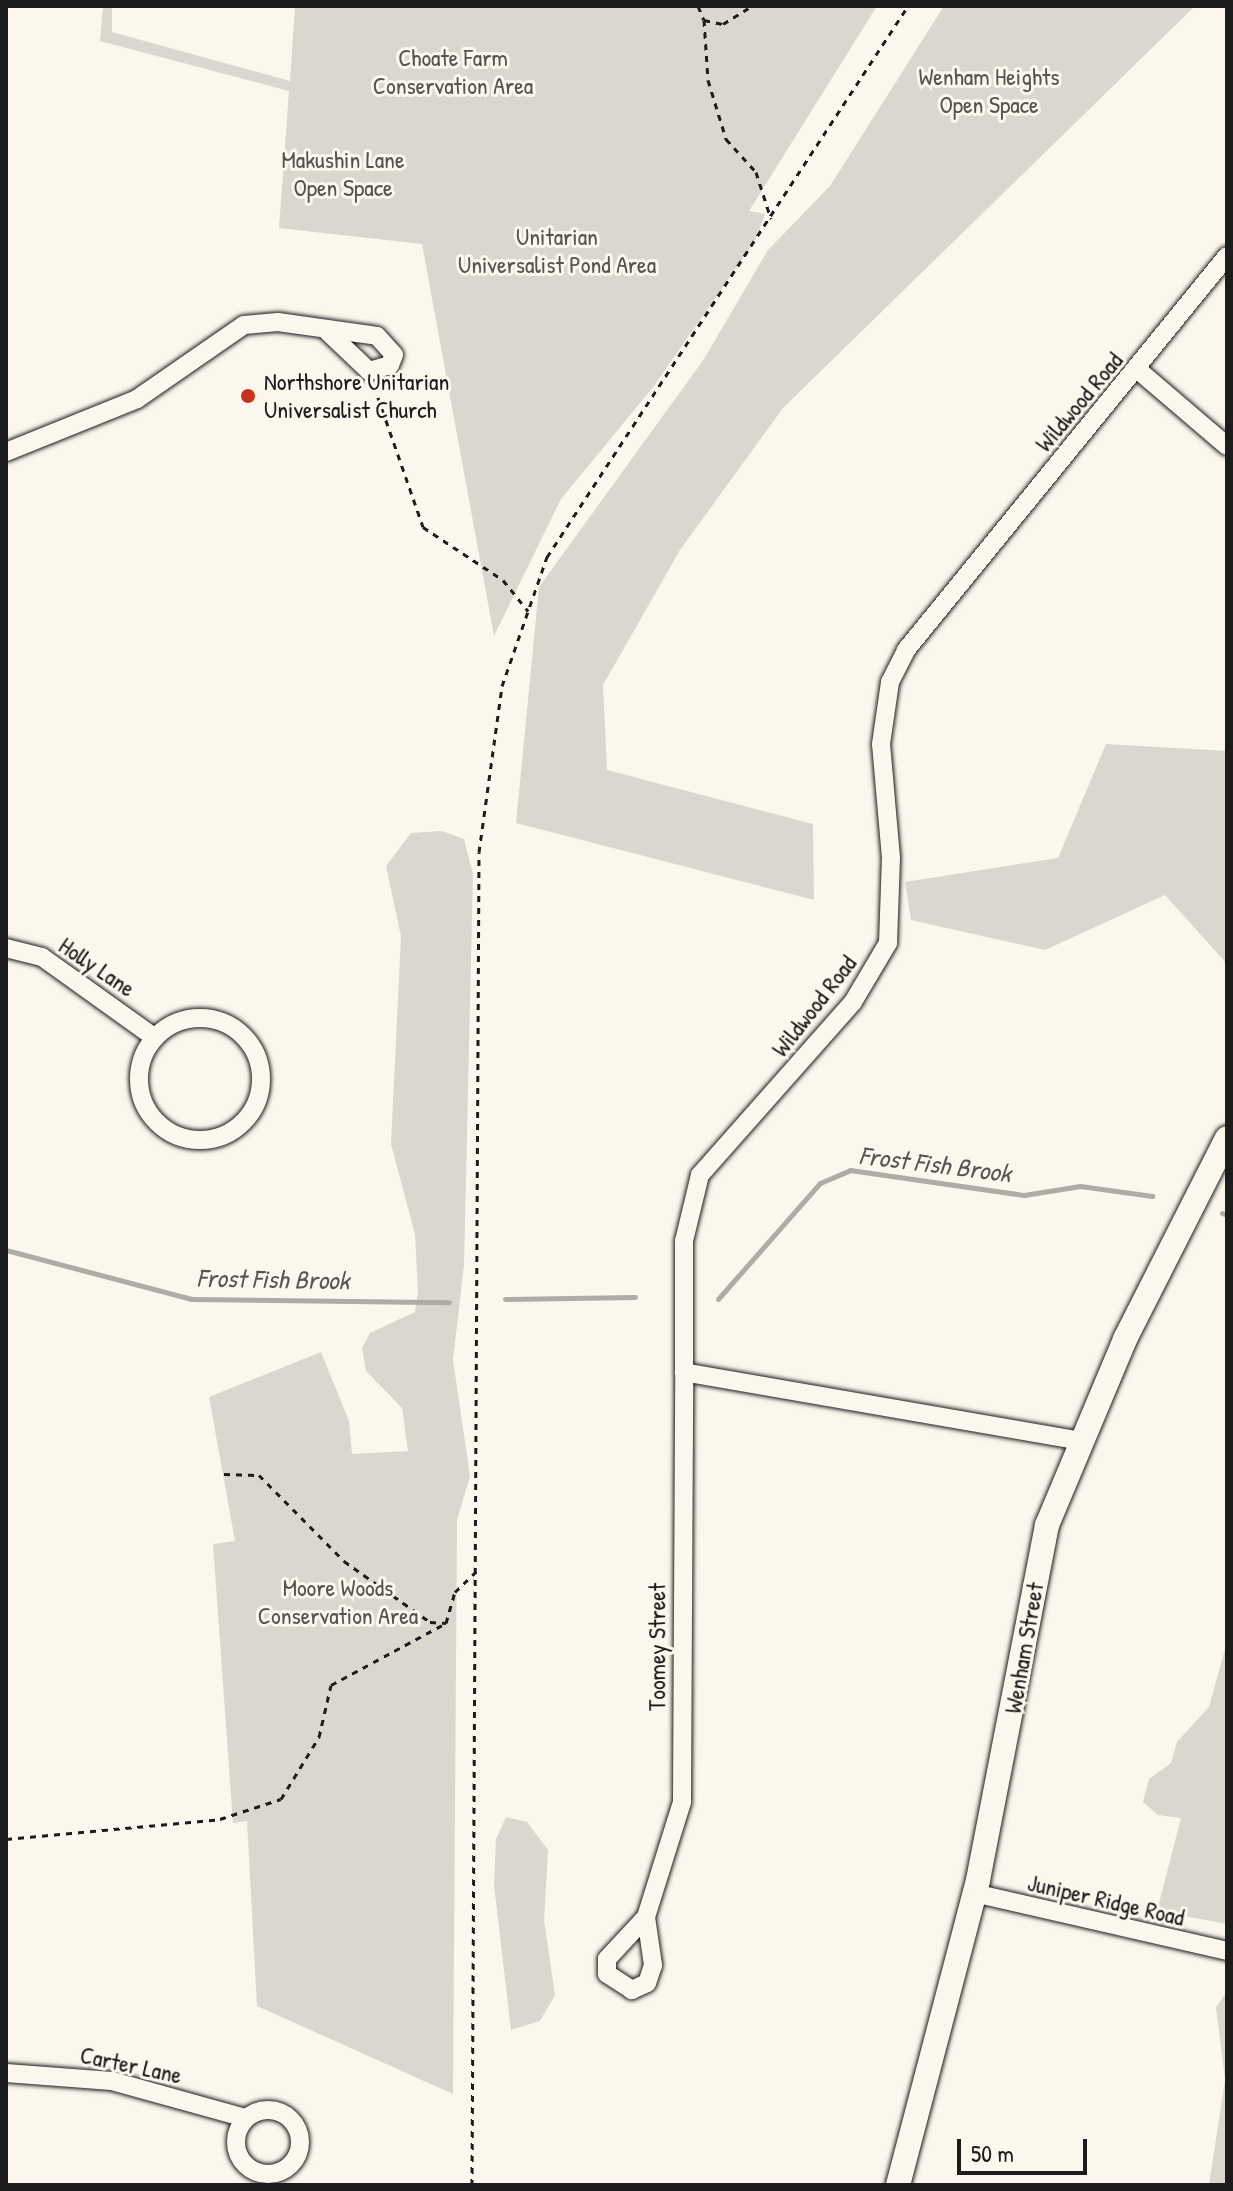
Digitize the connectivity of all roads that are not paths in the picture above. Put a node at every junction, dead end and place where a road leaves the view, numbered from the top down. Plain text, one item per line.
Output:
1 (1227, 256) edge
2 (328, 332) junction
3 (1138, 370) junction
4 (1227, 446) edge
5 (6, 452) edge
6 (6, 948) edge
7 (155, 1038) junction
8 (1227, 1138) edge
9 (684, 1372) junction
10 (1082, 1441) junction
11 (974, 1893) junction
12 (646, 1917) dead end
13 (1227, 1951) edge
14 (6, 2073) edge
15 (245, 2118) dead end
16 (898, 2185) edge

1 - 3 street, Wildwood Road
2 - 2 street
2 - 5 street
3 - 4 street
3 - 9 street, Wildwood Road
6 - 7 street, Holly Lane
7 - 7 street
8 - 10 main road, Wenham Street
9 - 10 street
9 - 12 street, Toomey Street
10 - 11 main road, Wenham Street
11 - 13 street, Juniper Ridge Road
11 - 16 main road, Wenham Street
14 - 15 street, Carter Lane

